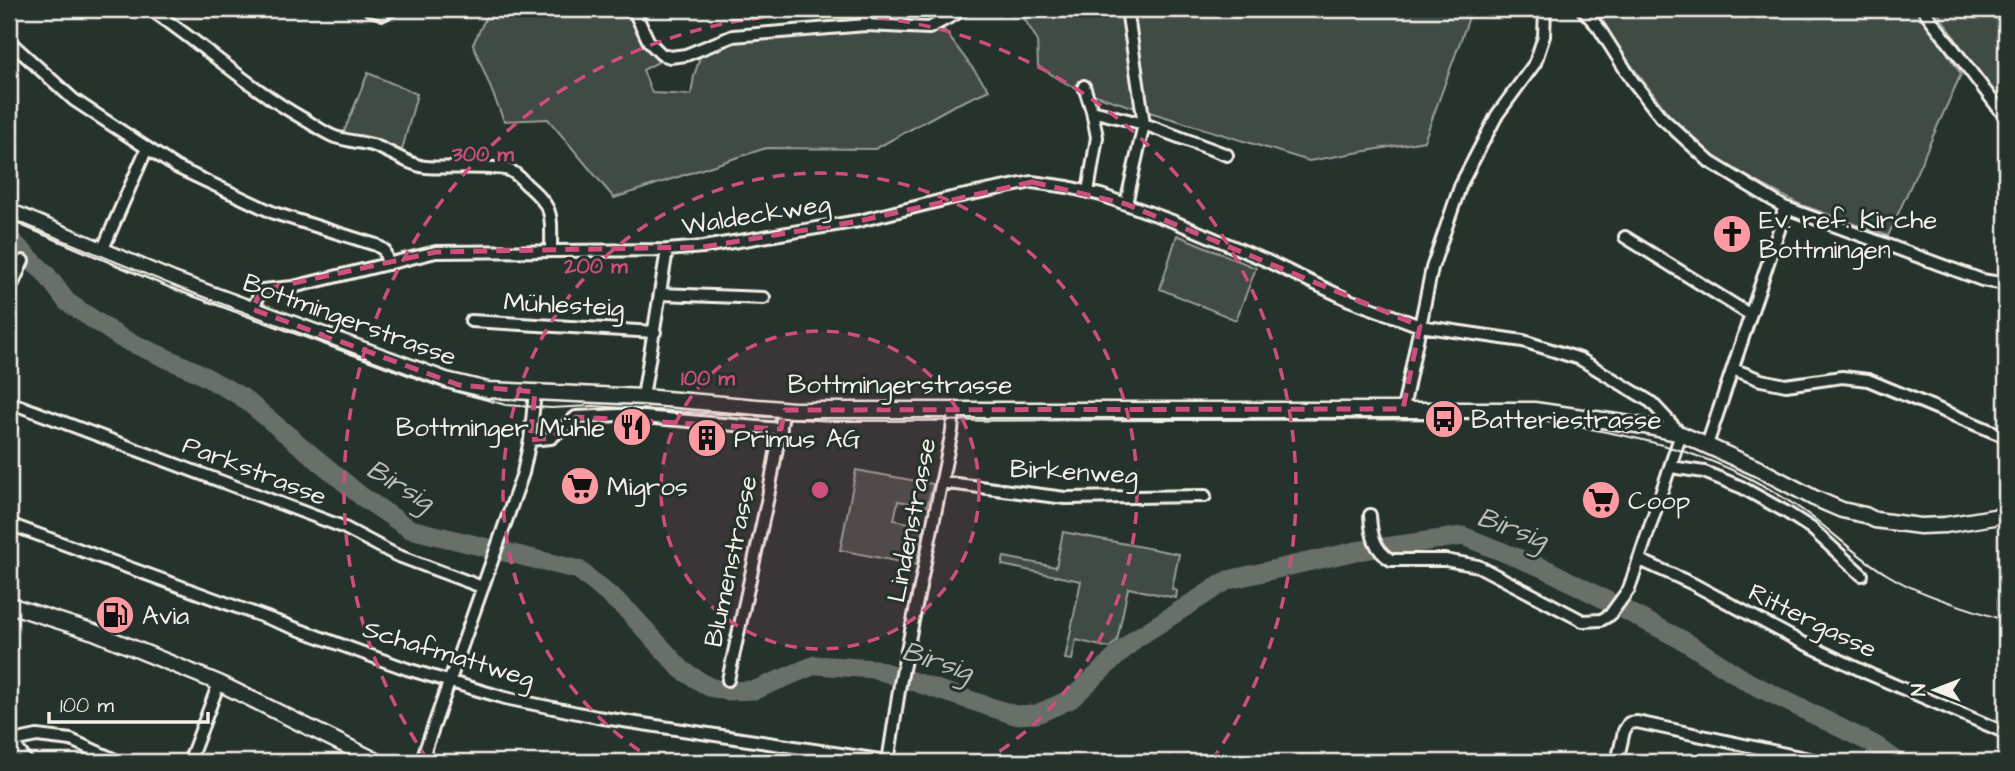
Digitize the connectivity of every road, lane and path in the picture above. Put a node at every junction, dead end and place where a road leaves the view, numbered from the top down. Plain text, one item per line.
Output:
1 (150, 9) edge
2 (369, 9) edge
3 (393, 9) edge
4 (633, 9) edge
5 (866, 9) edge
6 (965, 9) edge
7 (1128, 9) edge
8 (1545, 9) edge
9 (1582, 9) edge
10 (1923, 9) edge
11 (866, 24) junction
12 (9, 41) edge
13 (1084, 86) dead end
14 (1092, 111) junction
15 (2006, 118) edge
16 (1144, 124) junction
17 (147, 148) junction
18 (1227, 155) dead end
19 (1088, 192) junction
20 (1126, 204) junction
21 (1784, 207) junction
22 (9, 211) edge
23 (1625, 237) dead end
24 (667, 250) junction
25 (102, 251) junction
26 (551, 251) junction
27 (23, 261) dead end
28 (388, 264) junction
29 (2006, 284) edge
30 (9, 292) edge
31 (660, 294) junction
32 (764, 298) dead end
33 (252, 309) junction
34 (1749, 314) junction
35 (471, 321) dead end
36 (1420, 326) junction
37 (654, 332) junction
38 (1733, 369) junction
39 (535, 392) junction
40 (643, 397) junction
41 (9, 402) edge
42 (1403, 409) junction
43 (784, 410) junction
44 (954, 410) junction
45 (781, 429) junction
46 (1681, 434) junction
47 (2006, 437) edge
48 (530, 440) junction
49 (1707, 445) junction
50 (1671, 467) junction
51 (941, 482) junction
52 (1205, 496) dead end
53 (2006, 515) edge
54 (1370, 516) dead end
55 (9, 524) edge
56 (1640, 560) junction
57 (1861, 575) dead end
58 (482, 587) junction
59 (9, 605) edge
60 (728, 680) dead end
61 (449, 681) junction
62 (219, 683) junction
63 (2006, 733) edge
64 (11, 739) edge
65 (27, 762) edge
66 (120, 762) edge
67 (189, 762) edge
68 (379, 762) edge
69 (421, 762) edge
70 (888, 762) edge
71 (893, 762) edge
72 (1617, 762) edge
73 (1823, 762) edge

1 - 26 street
2 - 3 street
4 - 11 street
5 - 11 street
6 - 11 street
7 - 16 street
8 - 36 street
9 - 21 street
10 - 15 street
12 - 17 street
13 - 14 street
14 - 16 street
14 - 19 street
16 - 18 street
16 - 20 street
17 - 25 street
17 - 28 street
19 - 20 street, Waldeckweg
19 - 24 street, Waldeckweg
20 - 36 street, Waldeckweg
21 - 29 street
21 - 34 street
22 - 25 main road, Bottmingerstrasse
23 - 34 street
24 - 26 street, Waldeckweg
24 - 31 street, Mühlesteig
25 - 33 main road, Bottmingerstrasse
26 - 28 street, Waldeckweg
27 - 30 street
28 - 33 street, Waldeckweg
31 - 32 street, Mühlesteig
31 - 37 street, Mühlesteig
33 - 39 main road, Bottmingerstrasse
34 - 38 street
35 - 37 street, Mühlesteig
36 - 42 street
36 - 46 street, Waldeckweg
37 - 40 street, Mühlesteig
38 - 47 street
38 - 49 street
39 - 40 main road, Bottmingerstrasse
39 - 48 street
40 - 43 main road, Bottmingerstrasse
41 - 58 street, Parkstrasse
42 - 44 main road, Bottmingerstrasse
42 - 46 main road, Bottmingerstrasse
43 - 44 main road, Bottmingerstrasse
43 - 45 street, Blumenstrasse
44 - 51 street, Lindenstrasse
45 - 48 street, Bottmingerstrasse
45 - 60 street, Blumenstrasse
46 - 49 main road, Bottmingerstrasse
46 - 50 street
48 - 58 street
49 - 53 main road, Bottmingerstrasse
50 - 56 street
50 - 57 street
51 - 52 street, Birkenweg
51 - 70 street, Lindenstrasse
54 - 56 street
55 - 61 street, Schafmattweg
56 - 63 street, Rittergasse
58 - 61 street
59 - 62 main road
61 - 69 street
61 - 70 street, Schafmattweg
62 - 67 street
62 - 68 main road
64 - 65 street
64 - 66 street
70 - 71 street, Schafmattweg
72 - 73 street

